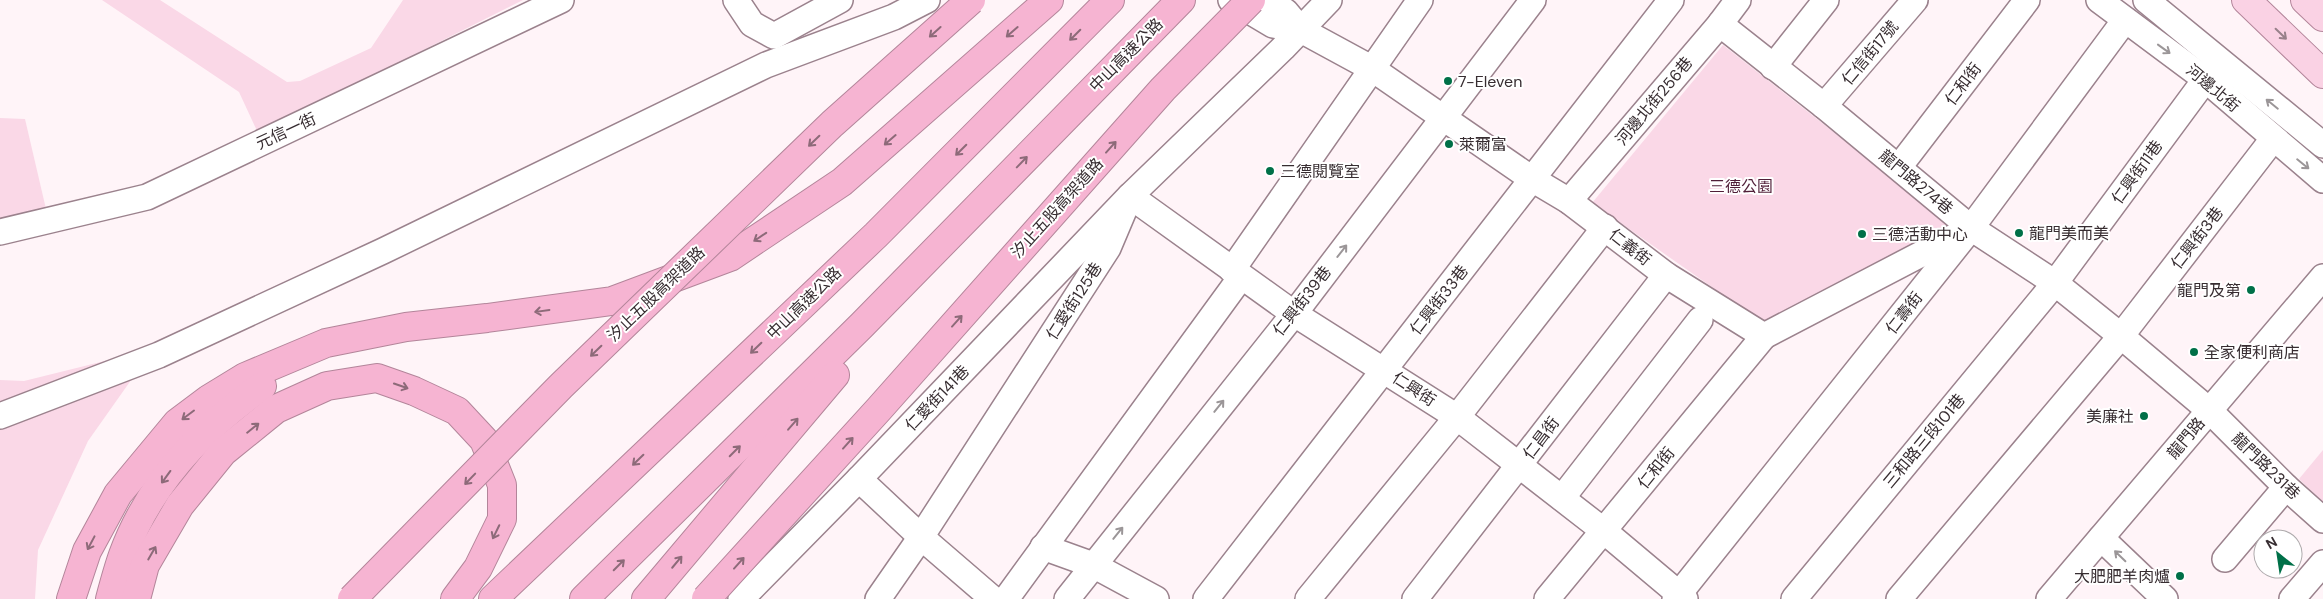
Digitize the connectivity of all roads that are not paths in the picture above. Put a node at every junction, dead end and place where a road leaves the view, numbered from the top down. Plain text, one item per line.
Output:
1 (562, 0) edge
2 (736, 0) edge
3 (840, 0) edge
4 (928, 0) edge
5 (971, 0) edge
6 (1048, 0) edge
7 (1110, 0) edge
8 (1181, 0) edge
9 (1232, 0) edge
10 (1251, 0) edge
11 (1270, 0) edge
12 (1329, 0) edge
13 (1420, 0) edge
14 (1533, 0) edge
15 (1671, 0) edge
16 (1738, 0) edge
17 (1826, 0) edge
18 (1915, 0) edge
19 (2027, 0) edge
20 (2100, 0) edge
21 (2146, 0) edge
22 (2246, 0) edge
23 (2305, 0) edge
24 (2323, 17) edge
25 (2125, 20) junction
26 (1720, 24) junction
27 (1301, 30) junction
28 (1773, 66) junction
29 (1371, 68) junction
30 (2212, 70) junction
31 (2323, 74) edge
32 (1824, 106) junction
33 (1445, 117) junction
34 (2272, 139) junction
35 (2323, 146) edge
36 (1899, 167) junction
37 (1532, 179) junction
38 (2323, 180) edge
39 (1130, 196) junction
40 (1569, 201) junction
41 (982, 203) junction
42 (1605, 227) junction
43 (1971, 228) junction
44 (0, 232) edge
45 (1237, 274) junction
46 (1666, 275) junction
47 (2323, 277) edge
48 (2055, 283) junction
49 (1293, 313) junction
50 (1700, 320) dead end
51 (358, 336) junction
52 (1764, 336) junction
53 (2121, 336) junction
54 (1385, 370) junction
55 (2210, 411) junction
56 (0, 416) edge
57 (1457, 417) junction
58 (1521, 465) junction
59 (859, 479) junction
60 (2286, 487) junction
61 (1562, 498) junction
62 (2323, 520) edge
63 (1604, 531) junction
64 (921, 537) junction
65 (2101, 538) junction
66 (1043, 547) junction
67 (2225, 559) dead end
68 (2323, 562) edge
69 (1093, 565) junction
70 (1680, 597) edge
71 (70, 599) edge
72 (110, 599) edge
73 (136, 599) edge
74 (352, 599) edge
75 (454, 599) edge
76 (493, 599) edge
77 (584, 599) edge
78 (646, 599) edge
79 (706, 599) edge
80 (741, 599) edge
81 (878, 599) edge
82 (994, 599) edge
83 (1006, 599) edge
84 (1067, 599) edge
85 (1156, 599) edge
86 (1206, 599) edge
87 (1308, 599) edge
88 (1415, 599) edge
89 (1547, 599) edge
90 (1794, 599) edge
91 (1899, 599) edge
92 (2049, 599) edge
93 (2165, 599) edge
94 (2292, 599) edge

1 - 44 street, 元信一街
2 - 3 street
4 - 56 street
5 -> 74 highway, 汐止五股高架道路, bridge
6 -> 51 highway
7 -> 76 highway, 中山高速公路
41 -> 8 highway, 中山高速公路
9 - 27 street, 仁義街
79 -> 10 highway, 汐止五股高架道路, bridge
11 - 27 street, 仁義街
12 - 27 street, 仁愛街125巷
13 - 29 street
14 - 33 street, 仁興街39巷
15 - 37 street, 仁興街33巷
16 - 26 street, 河邊北街256巷
17 - 28 street
18 - 32 street, 仁信街17號
19 - 36 street, 仁和街
20 - 25 street, 河邊北街
21 - 30 street, 河邊北街
22 -> 31 main road
23 - 24 main road
25 -> 30 street, 河邊北街
25 - 43 street, 仁壽街
26 - 28 street, 龍門路274巷
26 - 40 street, 河邊北街256巷
27 - 29 street, 仁義街
27 - 39 street, 仁愛街125巷
28 - 32 street, 龍門路274巷
29 - 33 street, 仁義街
29 - 45 street
30 - 34 street, 河邊北街
35 -> 30 street, 河邊北街
30 - 48 street, 仁興街11巷
32 - 36 street, 龍門路274巷
33 - 37 street, 仁義街
49 -> 33 street, 仁興街39巷
34 -> 38 street, 河邊北街
34 - 53 street, 仁興街3巷
36 - 43 street, 龍門路274巷
37 - 40 street, 仁義街
37 - 54 street, 仁興街33巷
39 - 45 street, 仁興街
39 - 59 street, 仁愛街141巷
39 - 64 street, 仁愛街125巷
40 - 42 street, 仁義街
77 -> 41 highway, 中山高速公路
78 -> 41 highway
42 - 46 street, 仁義街
42 - 57 street
43 - 48 street, 龍門路274巷
43 - 52 street
43 - 70 street, 仁壽街
45 - 49 street, 仁興街
45 - 66 street
46 - 52 street, 仁義街
46 - 58 street, 仁昌街
47 - 55 street, 龍門路
48 - 53 street, 龍門路274巷
48 - 90 street, 三和路三段101巷
49 - 54 street, 仁興街
69 -> 49 street, 仁興街39巷
50 - 61 street
51 -> 71 highway
51 -> 72 highway
52 - 63 street, 仁和街
53 - 55 street, 龍門路274巷
53 - 91 street, 仁興街3巷
54 - 57 street, 仁興街
54 - 86 street, 仁興街33巷
55 - 60 street, 龍門路231巷
55 - 65 street, 龍門路
57 - 58 street, 仁興街
57 - 87 street
58 - 61 street, 仁興街
58 - 88 street, 仁昌街
59 - 64 street
59 - 80 street, 仁愛街141巷
60 - 62 street, 龍門路231巷
60 - 67 street
61 - 63 street, 仁興街
63 - 70 street, 仁興街
63 - 89 street, 仁和街
64 - 81 street, 仁愛街125巷
64 - 82 street
65 - 92 street, 龍門路
93 -> 65 street
66 - 69 street
66 - 83 street
68 - 94 street
69 - 84 street, 仁興街39巷
69 - 85 street
73 -> 75 highway

